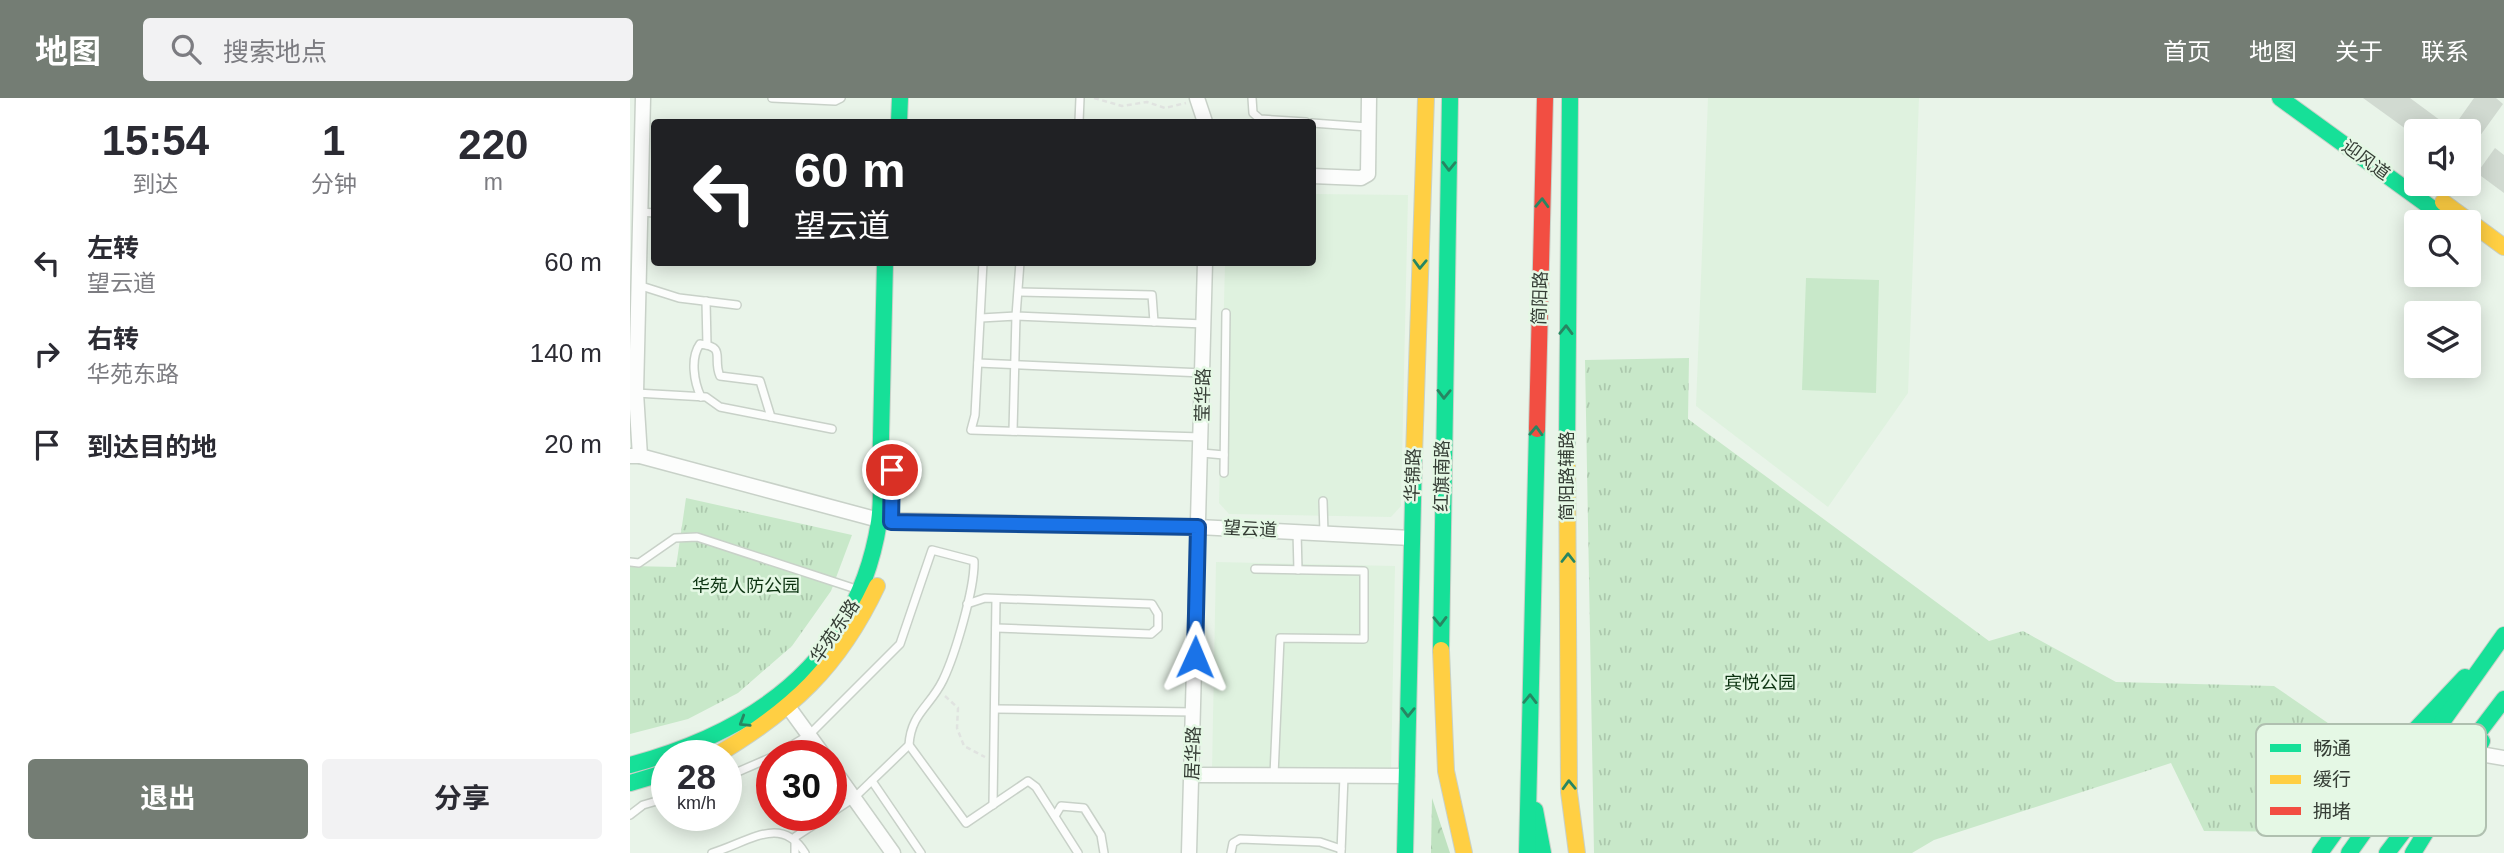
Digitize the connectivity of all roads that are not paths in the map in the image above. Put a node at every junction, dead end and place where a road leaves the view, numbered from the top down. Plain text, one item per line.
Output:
1 (643, 98) edge
2 (772, 98) edge
3 (841, 98) edge
4 (890, 98) edge
5 (900, 98) edge
6 (1080, 98) edge
7 (1252, 98) edge
8 (1369, 98) edge
9 (1426, 98) edge
10 (1450, 98) edge
11 (1545, 98) edge
12 (1570, 98) edge
13 (1198, 99) edge
14 (2289, 99) edge
15 (889, 119) edge
16 (899, 119) edge
17 (1079, 119) edge
18 (1204, 119) edge
19 (1260, 119) edge
20 (1316, 123) edge
21 (1368, 127) junction
22 (2404, 175) edge
23 (1316, 176) edge
24 (2434, 196) edge
25 (2435, 210) edge
26 (647, 213) edge
27 (2481, 245) edge
28 (2504, 247) edge
29 (2504, 261) edge
30 (885, 266) edge
31 (895, 266) edge
32 (983, 266) edge
33 (1020, 266) edge
34 (1205, 266) edge
35 (638, 285) junction
36 (1018, 292) junction
37 (706, 301) junction
38 (737, 305) dead end
39 (1226, 313) dead end
40 (1016, 317) junction
41 (981, 318) junction
42 (1154, 322) junction
43 (1204, 324) junction
44 (707, 345) junction
45 (978, 363) junction
46 (1014, 365) junction
47 (1203, 373) junction
48 (636, 393) junction
49 (701, 397) junction
50 (771, 417) junction
51 (832, 429) dead end
52 (1013, 431) junction
53 (1202, 437) junction
54 (1202, 453) junction
55 (1224, 455) junction
56 (635, 456) edge
57 (1224, 473) dead end
58 (1323, 501) dead end
59 (885, 521) junction
60 (1198, 527) junction
61 (1297, 532) junction
62 (1324, 533) junction
63 (1411, 538) junction
64 (630, 562) edge
65 (1255, 569) dead end
66 (1298, 570) junction
67 (867, 593) junction
68 (996, 599) junction
69 (967, 604) junction
70 (996, 628) junction
71 (2502, 638) edge
72 (2504, 699) edge
73 (786, 703) junction
74 (2504, 706) edge
75 (995, 709) junction
76 (1194, 712) junction
77 (2421, 724) edge
78 (2440, 724) edge
79 (2485, 724) edge
80 (2486, 734) edge
81 (809, 735) junction
82 (736, 740) edge
83 (801, 740) edge
84 (813, 740) edge
85 (909, 746) junction
86 (2486, 755) edge
87 (2504, 758) edge
88 (630, 765) edge
89 (1529, 768) junction
90 (1193, 775) junction
91 (1274, 775) junction
92 (1344, 775) junction
93 (1407, 775) junction
94 (651, 776) edge
95 (872, 781) junction
96 (630, 782) edge
97 (847, 787) edge
98 (855, 797) junction
99 (847, 802) edge
100 (651, 803) edge
101 (993, 805) junction
102 (630, 815) edge
103 (1055, 817) junction
104 (804, 831) edge
105 (2332, 836) edge
106 (2361, 836) edge
107 (2399, 836) edge
108 (2423, 836) edge
109 (795, 837) junction
110 (1341, 851) edge
111 (712, 853) edge
112 (795, 853) edge
113 (805, 853) edge
114 (893, 853) edge
115 (921, 853) edge
116 (1077, 853) edge
117 (1104, 853) edge
118 (1189, 853) edge
119 (1231, 853) edge
120 (1405, 853) edge
121 (1464, 853) edge
122 (1527, 853) edge
123 (1543, 853) edge
124 (1577, 853) edge
125 (2320, 853) edge
126 (2350, 853) edge
127 (2387, 853) edge
128 (2413, 853) edge

1 - 26 street
2 - 3 lane
4 - 15 main road
5 - 16 main road
6 - 17 lane
7 - 19 lane
8 - 21 street
9 -> 63 main road, 华锦路
10 -> 121 main road, 红旗南路
89 -> 11 main road, 简阳路
124 -> 12 main road, 简阳路辅路
13 - 18 street
14 - 22 main road, 迎风道
14 - 25 main road, 迎风道
20 - 21 lane
21 - 23 street
24 - 28 main road, 迎风道
26 - 35 street
27 - 29 main road
30 - 59 main road, 华苑东路
31 - 59 main road, 华苑东路
32 - 41 lane
33 - 36 lane
34 - 43 street, 莹华路
35 - 37 lane
35 - 48 street
36 - 40 lane
36 - 42 lane
37 - 38 lane
37 - 44 lane
39 - 55 lane
40 - 41 lane
40 - 42 lane
40 - 46 lane
41 - 45 lane
42 - 43 lane
43 - 47 street, 莹华路
44 - 49 lane
44 - 50 lane
45 - 46 lane
45 - 52 lane
46 - 47 lane
46 - 52 lane
47 - 53 street, 莹华路
48 - 49 lane
48 - 56 street
49 - 50 lane
50 - 51 lane
52 - 53 lane
53 - 54 street, 莹华路
54 - 55 lane
54 - 60 street, 莹华路
55 - 57 lane
56 - 59 street, 望云道
58 - 62 lane
59 - 60 street, 望云道
59 - 67 main road, 华苑东路
60 - 61 street, 望云道
60 - 76 street, 居华路
61 - 62 street, 望云道
61 - 66 lane
62 - 63 street, 望云道
63 -> 93 main road, 华锦路
64 - 67 lane
65 - 66 lane
66 - 91 lane
67 - 73 main road, 华苑东路
68 - 69 lane
68 - 70 lane
68 - 70 lane
69 - 81 lane
69 - 85 lane
70 - 75 lane
71 - 77 main road
71 - 78 main road
72 - 79 main road
73 - 81 street
73 - 82 main road, 华苑东路
73 -> 88 main road, 华苑东路
74 - 80 main road
75 - 76 lane
75 - 101 lane
76 - 90 street, 居华路
81 - 83 lane
81 - 84 street
85 - 95 lane
85 - 101 lane
86 - 87 street
89 - 122 main road
89 - 123 main road
90 - 91 street
90 - 118 street, 居华路
91 - 92 street
92 - 93 street
92 - 110 lane
93 - 120 main road, 华锦路
94 - 96 main road
95 - 98 lane
95 - 115 lane
97 - 98 street
98 - 99 lane
98 - 114 street
100 - 102 lane
101 - 103 lane
103 - 116 lane
103 - 117 lane
104 - 109 lane
105 - 125 main road
106 - 126 main road
107 - 127 main road
108 - 128 main road
109 - 111 lane
109 - 112 lane
109 - 113 lane
110 - 119 lane

